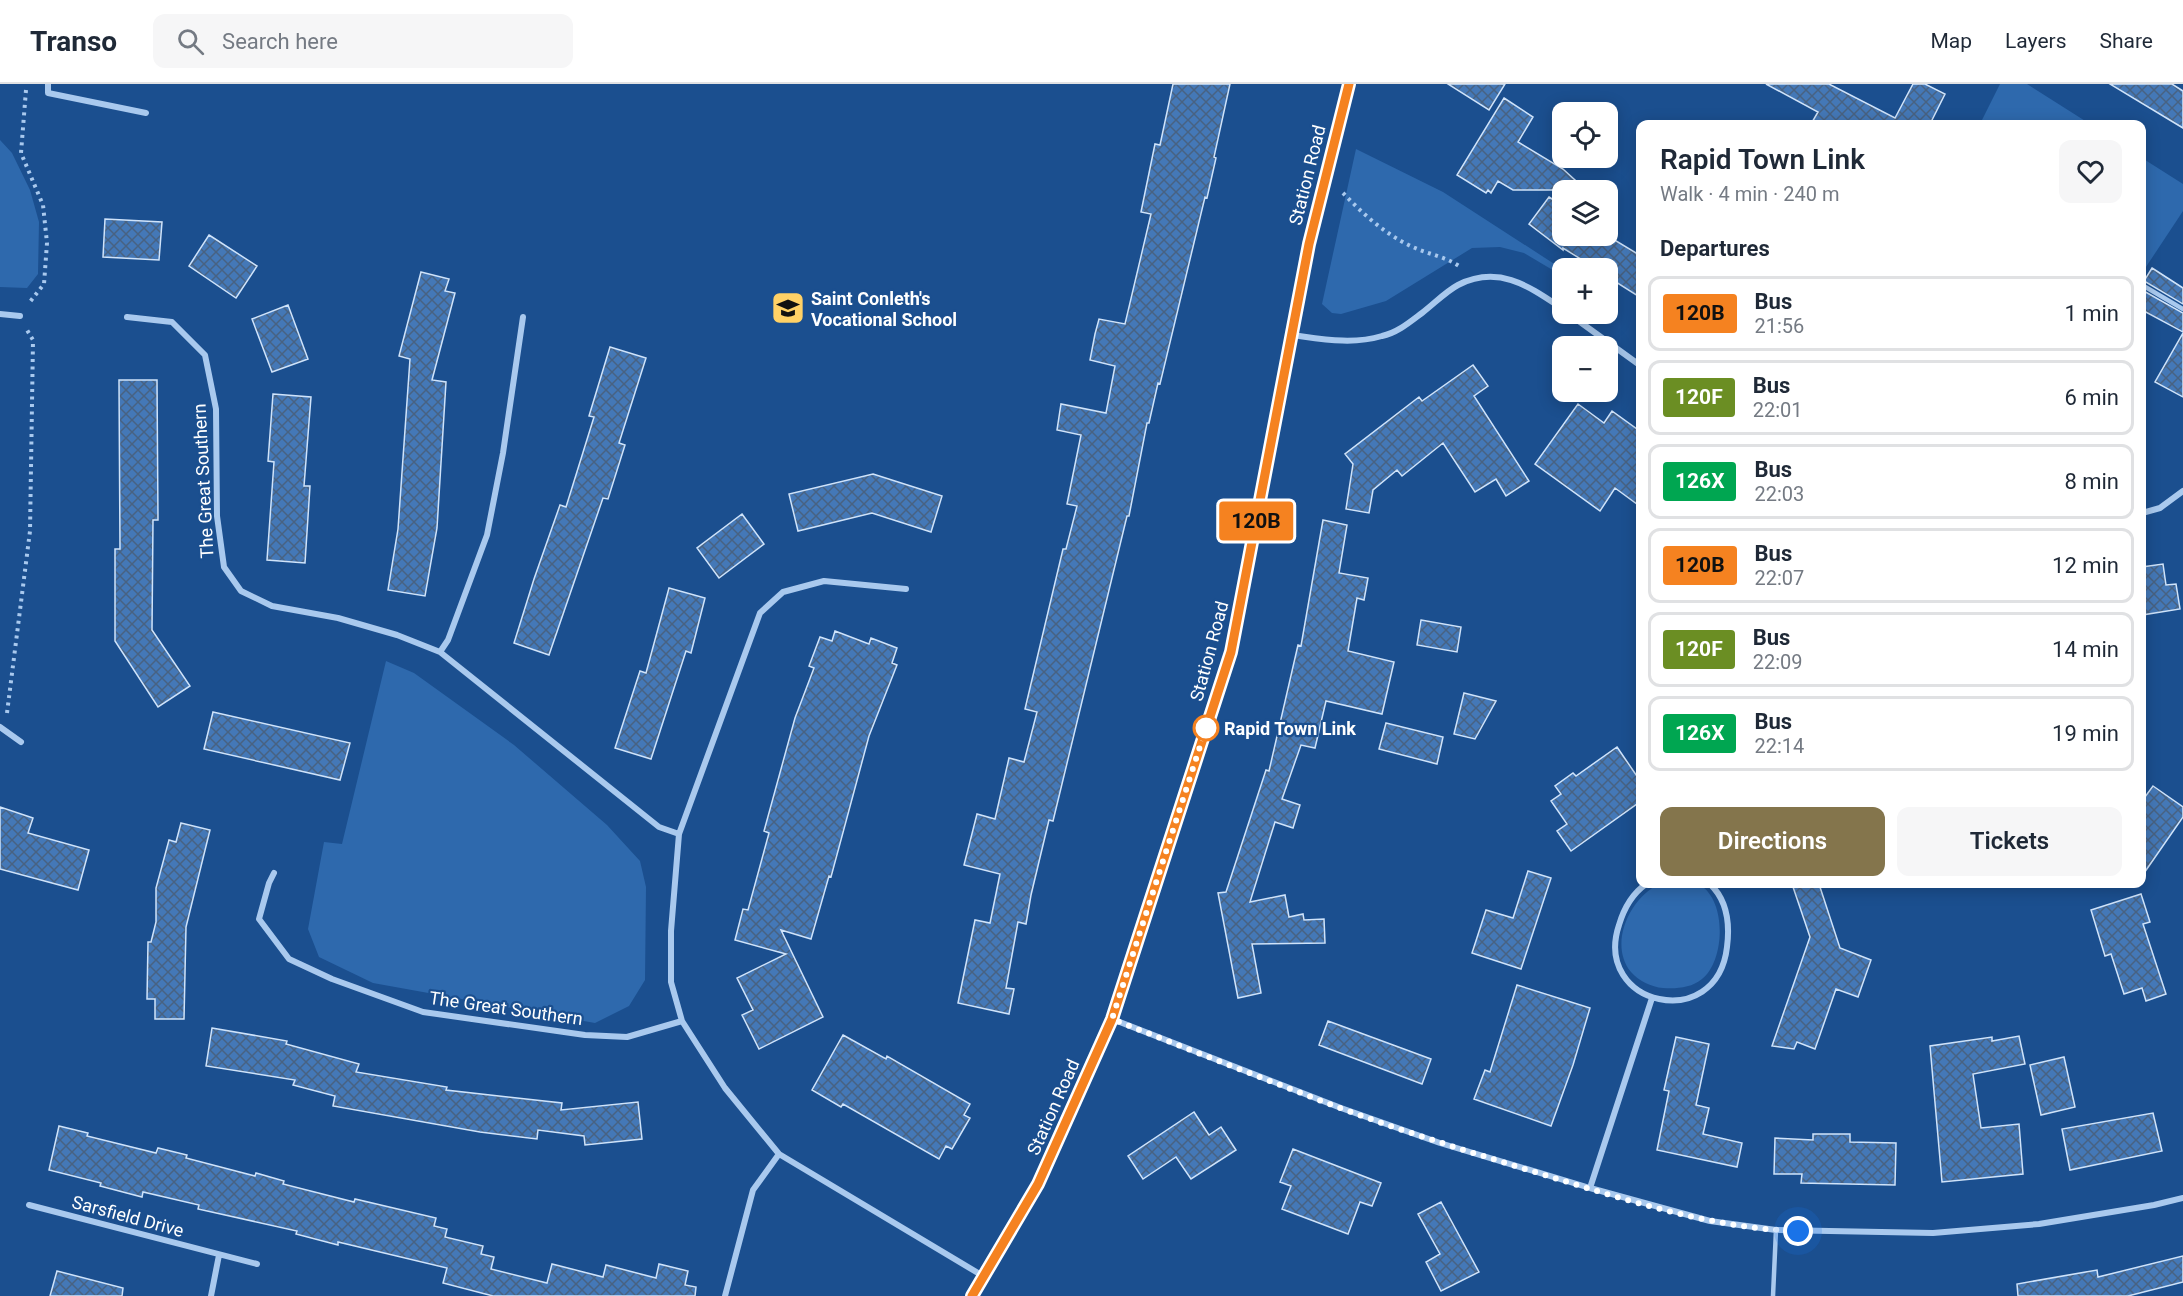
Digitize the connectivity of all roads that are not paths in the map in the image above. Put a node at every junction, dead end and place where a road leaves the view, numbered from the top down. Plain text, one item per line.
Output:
1 (48, 84) edge
2 (1348, 84) edge
3 (146, 113) dead end
4 (2146, 287) edge
5 (1552, 302) edge
6 (2183, 309) edge
7 (0, 314) edge
8 (20, 316) road end
9 (127, 317) dead end
10 (523, 317) dead end
11 (1583, 324) edge
12 (1292, 334) junction
13 (1636, 362) edge
14 (2183, 491) edge
15 (2146, 512) edge
16 (906, 589) dead end
17 (440, 652) junction
18 (3, 729) edge
19 (21, 742) dead end
20 (679, 834) junction
21 (274, 873) dead end
22 (1640, 888) edge
23 (1715, 888) edge
24 (1652, 998) junction
25 (1112, 1019) junction
26 (682, 1021) junction
27 (779, 1154) junction
28 (1590, 1188) junction
29 (2183, 1198) edge
30 (29, 1205) dead end
31 (1776, 1230) junction
32 (219, 1256) junction
33 (257, 1264) dead end
34 (983, 1276) junction
35 (211, 1296) edge
36 (725, 1296) edge
37 (972, 1296) edge
38 (1773, 1296) edge

1 - 3 street
2 - 12 main road, Station Road
4 - 6 lane
5 - 12 street
7 - 8 street
9 - 17 street, The Great Southern
10 - 17 street
11 - 13 street
12 - 25 main road, Station Road
14 - 15 street
16 - 20 street
17 - 20 street, The Great Southern
18 - 19 street
20 - 26 street
21 - 26 street, The Great Southern
22 - 24 street
23 - 24 street
24 - 28 street
25 - 28 street
25 - 34 main road, Station Road
26 - 27 street
27 - 34 street
27 - 36 street
28 - 31 street
29 - 31 street
30 - 32 street, Sarsfield Drive
31 - 38 lane
32 - 33 street, Sarsfield Drive
32 - 35 street
34 - 37 main road, Station Road

